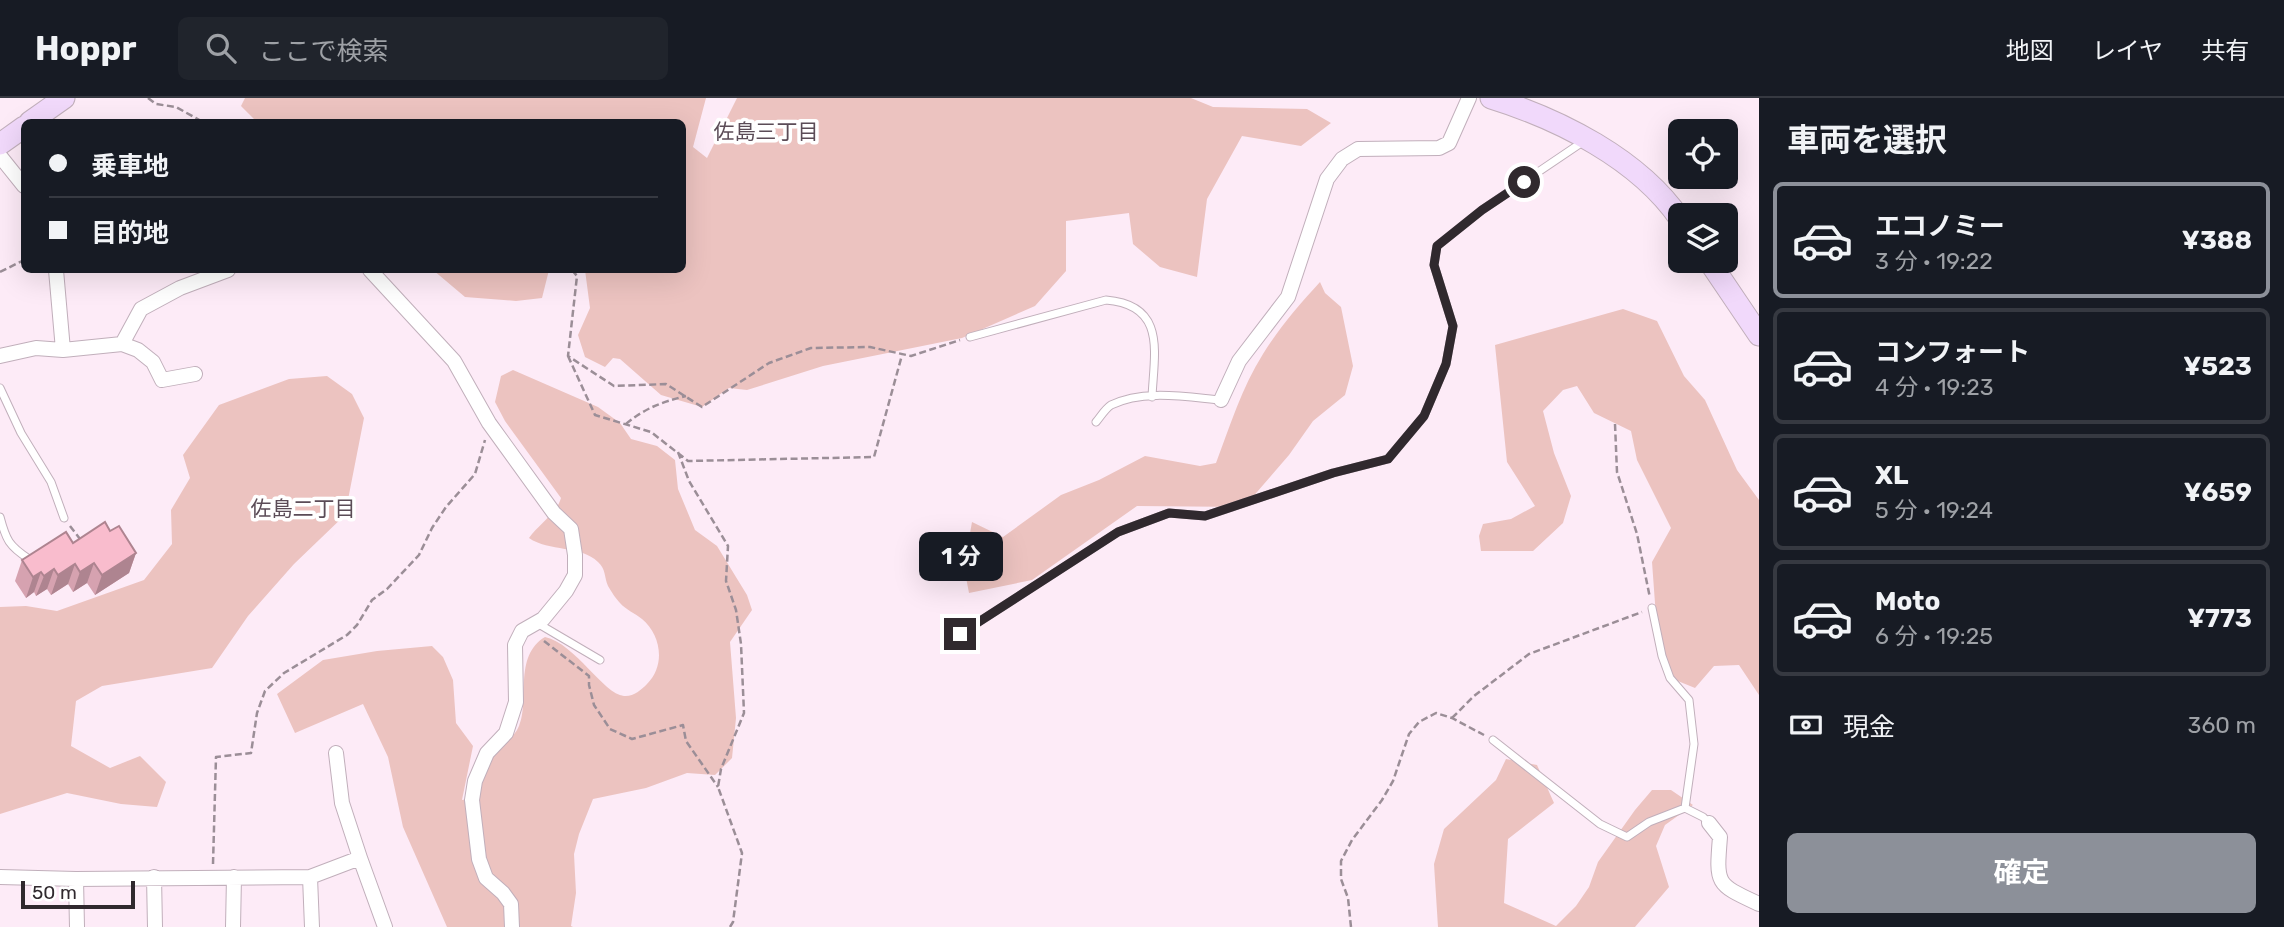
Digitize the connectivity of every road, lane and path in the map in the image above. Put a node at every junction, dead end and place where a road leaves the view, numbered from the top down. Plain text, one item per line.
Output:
1 (64, 98) edge
2 (148, 98) edge
3 (1469, 98) edge
4 (1491, 98) edge
5 (34, 119) edge
6 (198, 119) edge
7 (21, 129) edge
8 (1588, 139) junction
9 (0, 144) edge
10 (0, 156) edge
11 (21, 181) edge
12 (1668, 203) edge
13 (21, 262) edge
14 (0, 272) edge
15 (56, 273) edge
16 (220, 273) edge
17 (373, 273) edge
18 (574, 273) edge
19 (1717, 273) edge
20 (1759, 335) edge
21 (970, 337) joint
22 (122, 344) junction
23 (63, 350) junction
24 (902, 354) junction
25 (0, 356) edge
26 (568, 356) junction
27 (195, 374) dead end
28 (0, 388) edge
29 (685, 396) junction
30 (1152, 397) junction
31 (1222, 401) joint
32 (1096, 422) dead end
33 (489, 423) junction
34 (625, 424) junction
35 (1615, 424) dead end
36 (678, 452) junction
37 (0, 517) edge
38 (64, 518) joint
39 (80, 539) edge
40 (30, 559) edge
41 (1652, 608) junction
42 (536, 622) junction
43 (960, 634) dead end
44 (600, 660) dead end
45 (1452, 718) junction
46 (1493, 740) joint
47 (336, 753) dead end
48 (718, 787) junction
49 (1685, 807) junction
50 (1709, 823) joint
51 (360, 858) junction
52 (0, 877) edge
53 (154, 877) junction
54 (213, 877) junction
55 (233, 877) junction
56 (310, 877) junction
57 (76, 879) junction
58 (1759, 904) edge
59 (77, 927) edge
60 (155, 927) edge
61 (233, 927) edge
62 (312, 927) edge
63 (385, 927) edge
64 (512, 927) edge
65 (730, 927) edge
66 (1351, 927) edge

1 - 5 street
2 - 6 path
3 - 31 street
4 - 8 street
7 - 9 street
8 - 12 street
8 - 43 lane
10 - 11 street
13 - 14 path
15 - 23 street
16 - 22 street
17 - 33 street
18 - 26 path
19 - 20 street
21 - 24 path
21 - 30 lane
22 - 23 street
22 - 27 street
23 - 25 street
24 - 29 path
24 - 36 path
26 - 29 path
26 - 34 path
28 - 38 lane
29 - 34 path
30 - 31 lane
30 - 32 lane
33 - 42 street
33 - 54 path
34 - 36 path
35 - 41 path
36 - 48 path
37 - 40 lane
38 - 39 path
41 - 45 path
41 - 49 lane
42 - 44 lane
42 - 48 path
42 - 64 street
45 - 46 path
45 - 66 path
46 - 49 lane
47 - 51 street
48 - 65 path
49 - 50 lane
50 - 58 street
51 - 56 street
51 - 63 street
52 - 57 street
53 - 54 street
53 - 57 street
53 - 60 street
54 - 55 street
55 - 56 street
55 - 61 street
56 - 62 street
57 - 59 street

